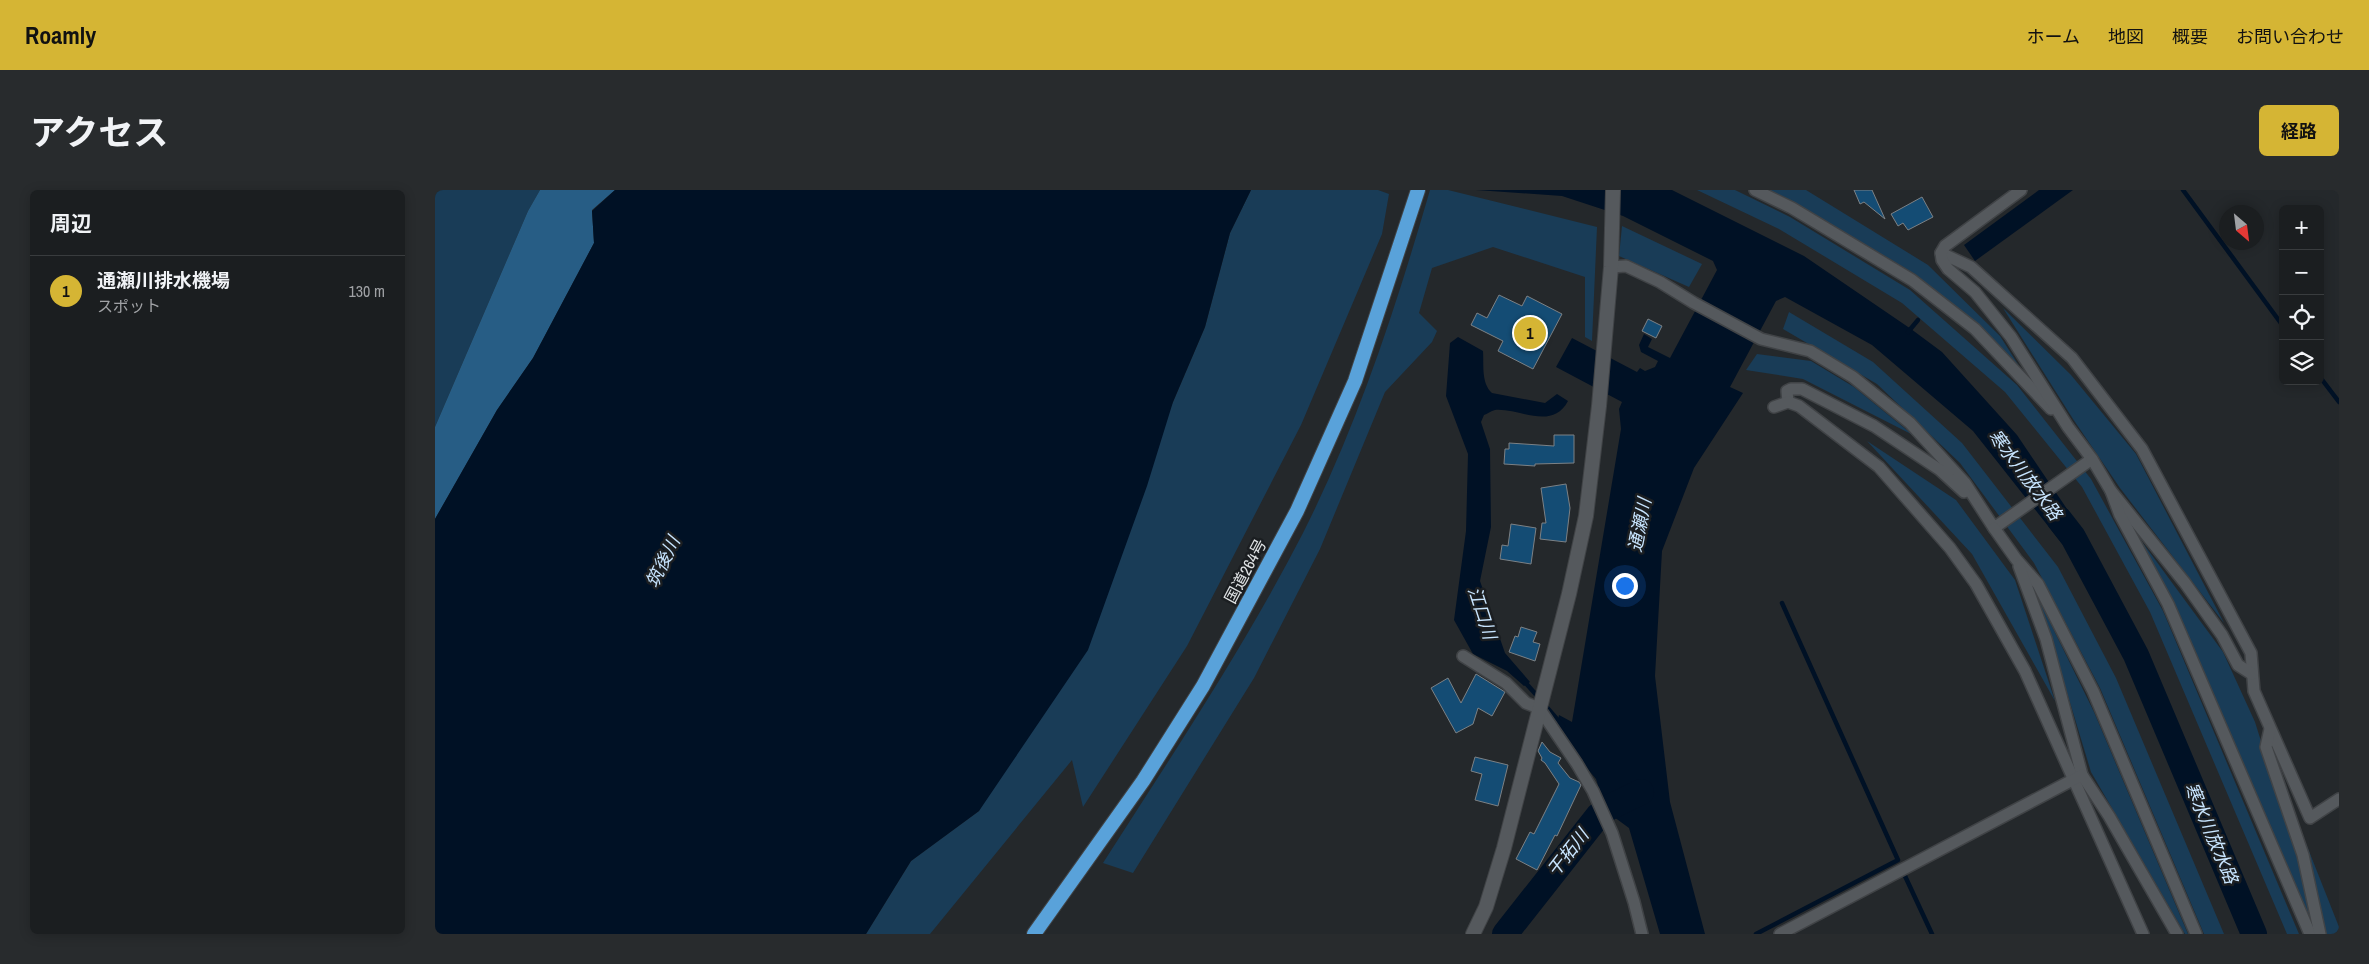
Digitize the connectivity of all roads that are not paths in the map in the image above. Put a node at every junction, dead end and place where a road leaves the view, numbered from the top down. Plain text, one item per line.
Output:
1 (1418, 190) edge
2 (1613, 190) edge
3 (1755, 190) edge
4 (2021, 190) edge
5 (1941, 253) junction
6 (1612, 261) junction
7 (1788, 402) junction
8 (1774, 407) dead end
9 (2068, 426) junction
10 (2089, 462) junction
11 (2111, 491) junction
12 (1975, 501) junction
13 (1997, 526) junction
14 (2016, 559) junction
15 (1463, 656) dead end
16 (2252, 674) junction
17 (1539, 708) junction
18 (2270, 729) junction
19 (2078, 777) junction
20 (2339, 799) edge
21 (1035, 934) edge
22 (1473, 934) edge
23 (1642, 934) edge
24 (1780, 934) edge
25 (2143, 934) edge
26 (2177, 934) edge
27 (2195, 934) edge
28 (2310, 934) edge
29 (2320, 934) edge

1 - 21 highway, 国道264号
2 - 6 street
3 - 9 street
4 - 5 street
5 - 9 street
5 - 16 street
6 - 12 street
6 - 17 street
7 - 8 street
7 - 12 street
7 - 19 street
9 - 10 street
10 - 11 street
10 - 13 street
11 - 16 street
11 - 28 street
12 - 13 street
13 - 14 street
14 - 19 street
14 - 27 street
15 - 17 street
16 - 18 street
17 - 22 street
17 - 23 street
18 - 20 street
18 - 29 street
19 - 24 street
19 - 25 street
19 - 26 street

